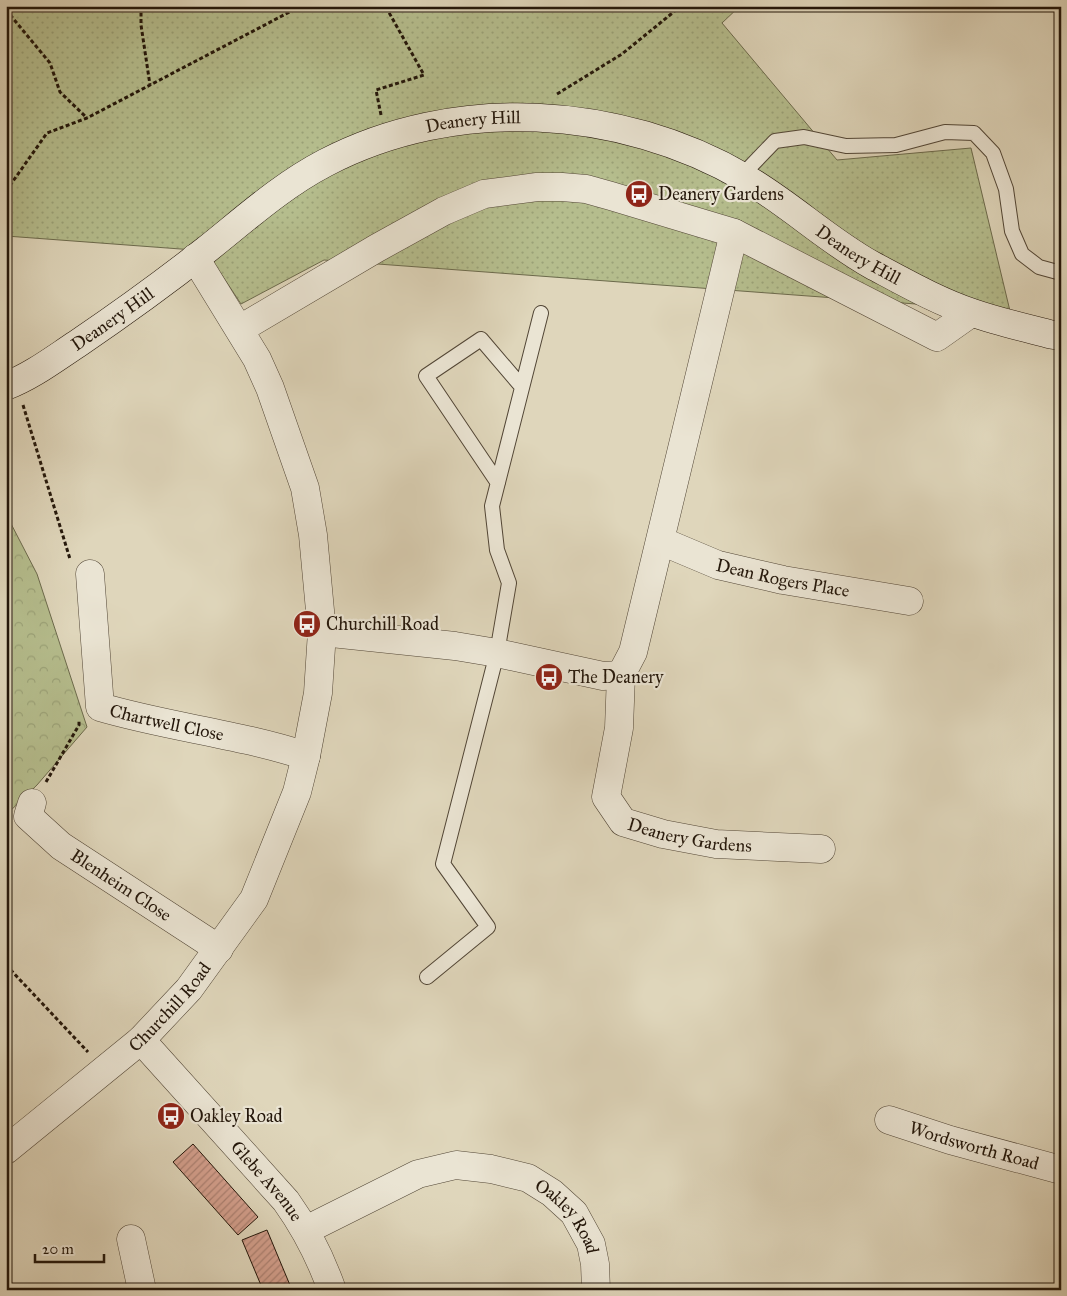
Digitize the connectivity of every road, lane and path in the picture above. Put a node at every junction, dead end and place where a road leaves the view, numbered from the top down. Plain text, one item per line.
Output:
1 (141, 6) edge
2 (301, 6) edge
3 (397, 6) edge
4 (681, 6) edge
5 (386, 8) edge
6 (6, 10) edge
7 (150, 85) junction
8 (551, 98) dead end
9 (87, 118) junction
10 (385, 138) junction
11 (744, 178) junction
12 (6, 191) edge
13 (734, 233) junction
14 (195, 258) junction
15 (1061, 273) edge
16 (541, 313) dead end
17 (970, 313) junction
18 (240, 329) junction
19 (1061, 335) edge
20 (11, 384) edge
21 (522, 387) junction
22 (498, 483) junction
23 (660, 541) junction
24 (80, 570) joint
25 (909, 601) dead end
26 (322, 632) junction
27 (497, 653) junction
28 (621, 675) junction
29 (92, 715) junction
30 (306, 756) junction
31 (27, 812) joint
32 (821, 849) dead end
33 (218, 949) junction
34 (6, 965) edge
35 (427, 977) dead end
36 (141, 1040) junction
37 (102, 1071) junction
38 (889, 1120) dead end
39 (6, 1150) edge
40 (1061, 1170) edge
41 (306, 1230) junction
42 (131, 1239) dead end
43 (142, 1290) edge
44 (332, 1290) edge
45 (596, 1290) edge

1 - 7 path
2 - 7 path
3 - 5 path
4 - 8 path
5 - 10 path
6 - 9 path
7 - 9 path
9 - 12 path
10 - 11 street, Deanery Hill
10 - 14 street, Deanery Hill
11 - 15 lane
11 - 17 street, Deanery Hill
13 - 17 street, Deanery Hill
13 - 18 street, Deanery Hill
13 - 23 street, Deanery Gardens
14 - 18 street, Churchill Road
14 - 20 street, Deanery Hill
16 - 21 lane
17 - 19 street, Deanery Hill
18 - 26 street, Churchill Road
20 - 24 path
21 - 22 lane
21 - 22 lane
22 - 27 lane
23 - 25 street, Dean Rogers Place
23 - 28 street, Deanery Gardens
24 - 29 street, Chartwell Close
26 - 27 street
26 - 30 street, Churchill Road
27 - 28 street
27 - 35 lane
28 - 32 street, Deanery Gardens
29 - 30 street, Chartwell Close
29 - 31 path
30 - 33 street, Churchill Road
31 - 33 street, Blenheim Close
33 - 36 street, Churchill Road
34 - 37 path
36 - 37 street, Churchill Road
36 - 41 street, Glebe Avenue
37 - 39 street, Churchill Road
38 - 40 street, Wordsworth Road
41 - 44 street, Glebe Avenue
41 - 45 street, Oakley Road
42 - 43 street

